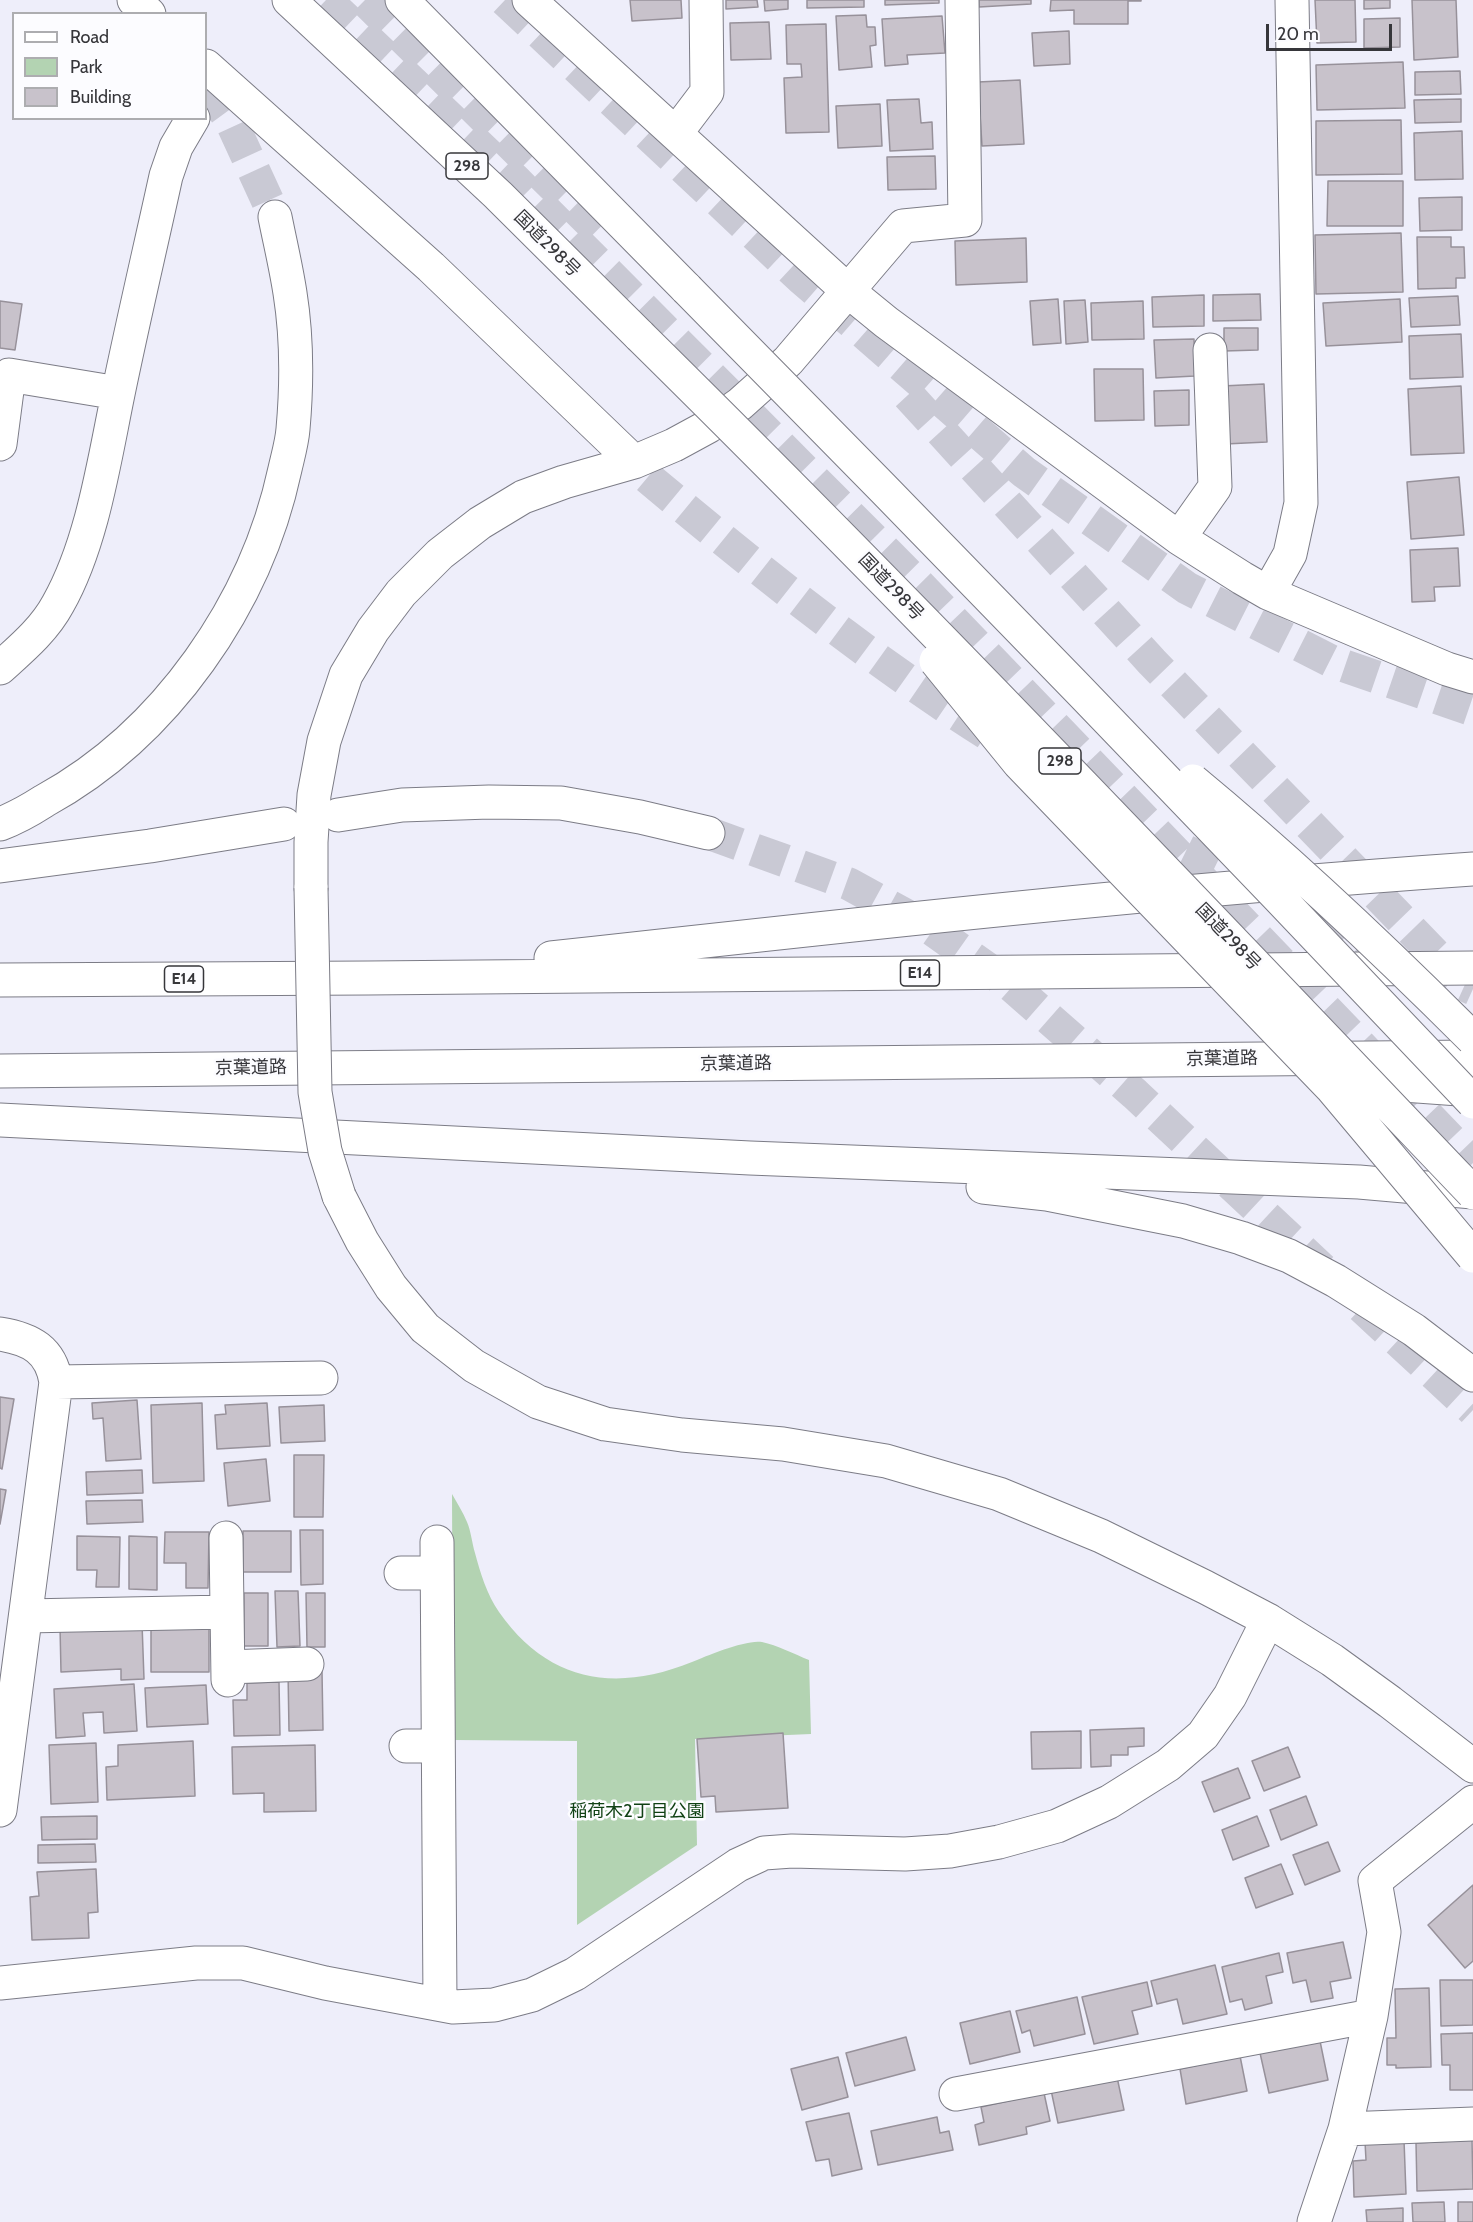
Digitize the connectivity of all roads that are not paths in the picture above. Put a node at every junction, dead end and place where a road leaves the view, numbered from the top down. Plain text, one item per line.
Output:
1 (134, 0) edge
2 (289, 0) edge
3 (402, 0) edge
4 (706, 0) edge
5 (962, 0) edge
6 (1292, 0) edge
7 (536, 2) edge
8 (147, 12) edge
9 (211, 84) edge
10 (192, 120) edge
11 (676, 133) junction
12 (275, 217) tunnel mouth
13 (848, 291) junction
14 (1210, 350) dead end
15 (118, 393) junction
16 (0, 444) edge
17 (634, 462) junction
18 (799, 493) junction
19 (1179, 538) junction
20 (1268, 593) junction
21 (1, 667) edge
22 (1473, 677) edge
23 (1076, 685) junction
24 (338, 815) dead end
25 (0, 824) edge
26 (284, 824) dead end
27 (708, 833) tunnel mouth
28 (0, 866) edge
29 (1473, 869) edge
30 (1473, 968) edge
31 (368, 978) junction
32 (0, 980) edge
33 (1473, 1039) edge
34 (1473, 1057) edge
35 (1053, 1060) junction
36 (0, 1071) edge
37 (1473, 1090) edge
38 (1473, 1102) edge
39 (0, 1120) edge
40 (750, 1158) junction
41 (1473, 1192) edge
42 (1473, 1256) edge
43 (0, 1334) edge
44 (1473, 1375) edge
45 (321, 1378) dead end
46 (56, 1382) junction
47 (226, 1538) dead end
48 (401, 1573) dead end
49 (227, 1612) junction
50 (26, 1616) junction
51 (1268, 1620) junction
52 (307, 1664) dead end
53 (1473, 1766) edge
54 (1473, 1802) edge
55 (0, 1810) edge
56 (0, 1983) edge
57 (440, 2004) junction
58 (1371, 2016) junction
59 (956, 2094) dead end
60 (1473, 2124) edge
61 (1345, 2129) junction
62 (1314, 2222) edge

1 - 8 main road
2 - 18 main road, 国道298号 / 298, bridge
3 - 23 main road, bridge
4 - 11 main road
5 - 13 main road
6 - 20 main road
7 - 11 main road
9 - 17 main road
10 - 15 main road
11 - 13 main road
12 - 25 main road
13 - 17 main road
13 - 19 main road
14 - 19 main road
15 - 16 main road
15 - 21 main road
17 - 51 main road, bridge
18 - 41 main road, 国道298号 / 298, bridge
18 - 42 main road, 298, bridge
19 - 20 main road
20 - 22 main road
23 - 33 main road, bridge
23 - 38 main road, bridge
24 - 27 main road
26 - 28 main road
29 - 31 main road
30 - 31 main road, E14
31 - 32 main road, E14
34 - 35 main road, 京葉道路
35 - 36 main road, 京葉道路
35 - 37 main road
39 - 40 main road
40 - 41 main road
40 - 44 main road
43 - 46 main road
45 - 46 main road
46 - 50 main road
47 - 49 main road
48 - 57 main road
49 - 50 main road
49 - 52 main road
50 - 55 main road
51 - 53 main road
51 - 57 main road
54 - 58 main road
56 - 57 main road
58 - 59 main road
58 - 61 main road
60 - 61 main road
61 - 62 main road

